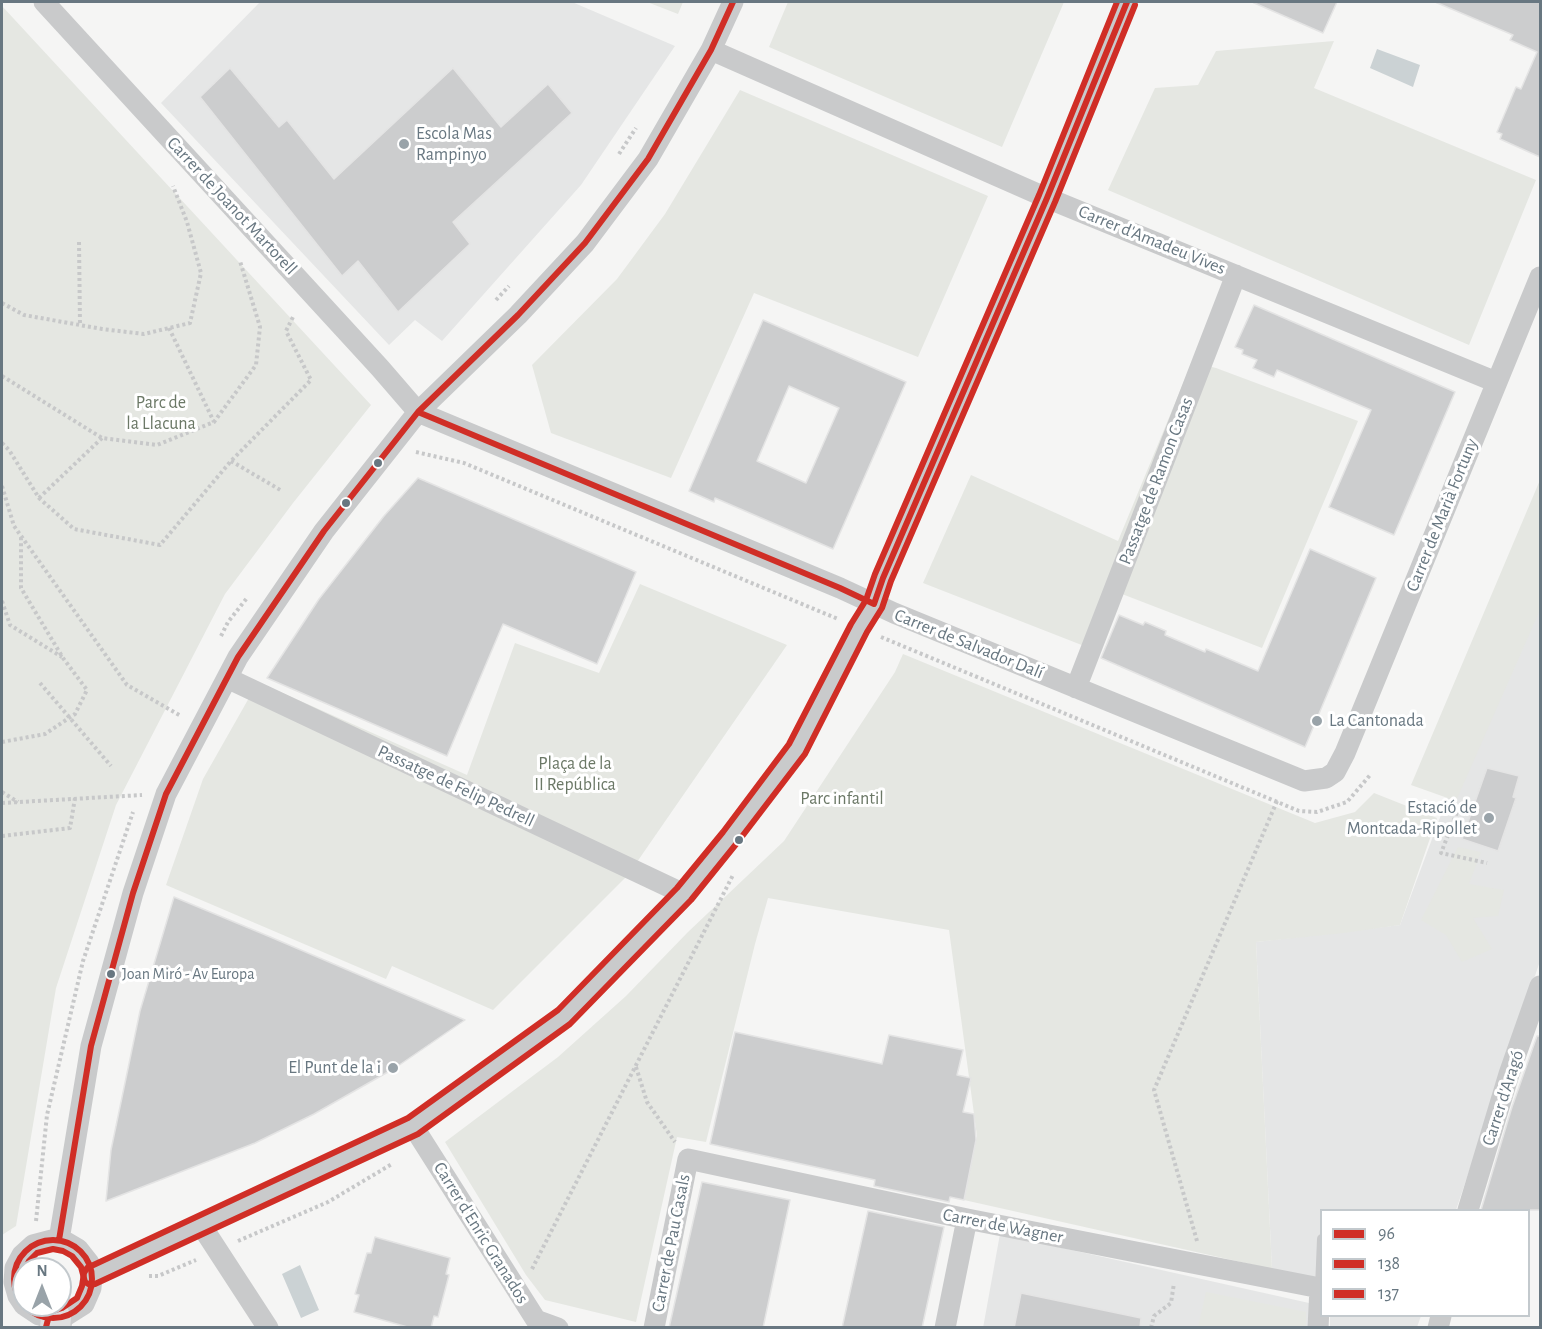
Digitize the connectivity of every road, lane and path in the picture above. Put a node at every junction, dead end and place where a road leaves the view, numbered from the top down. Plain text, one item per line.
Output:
1 (44, 2) edge
2 (733, 2) edge
3 (1127, 2) edge
4 (711, 50) junction
5 (173, 186) dead end
6 (1047, 198) junction
7 (79, 242) dead end
8 (240, 261) dead end
9 (1236, 275) junction
10 (1540, 277) edge
11 (2, 303) edge
12 (294, 315) dead end
13 (80, 325) junction
14 (169, 328) junction
15 (2, 376) edge
16 (1496, 382) junction
17 (418, 412) junction
18 (214, 422) junction
19 (102, 438) junction
20 (2, 443) edge
21 (231, 461) junction
22 (2, 486) edge
23 (282, 491) dead end
24 (39, 498) junction
25 (21, 536) junction
26 (2, 601) edge
27 (874, 604) junction
28 (894, 613) junction
29 (877, 645) dead end
30 (63, 658) junction
31 (227, 678) junction
32 (40, 683) dead end
33 (1076, 688) junction
34 (181, 716) dead end
35 (70, 717) junction
36 (2, 742) edge
37 (1345, 753) joint
38 (111, 766) dead end
39 (2, 792) edge
40 (142, 795) dead end
41 (75, 798) junction
42 (1277, 801) dead end
43 (18, 802) junction
44 (2, 803) edge
45 (1459, 807) dead end
46 (2, 836) edge
47 (1487, 863) dead end
48 (737, 866) dead end
49 (684, 894) junction
50 (1540, 986) edge
51 (636, 1066) junction
52 (413, 1126) junction
53 (425, 1145) junction
54 (688, 1159) junction
55 (1468, 1209) edge
56 (967, 1219) junction
57 (201, 1225) junction
58 (59, 1240) junction
59 (217, 1250) junction
60 (21, 1257) edge
61 (1204, 1265) junction
62 (92, 1276) junction
63 (141, 1276) dead end
64 (1175, 1280) dead end
65 (1320, 1287) joint
66 (519, 1294) junction
67 (56, 1323) edge
68 (534, 1324) edge
69 (268, 1328) edge
70 (558, 1328) edge
71 (654, 1328) edge
72 (945, 1328) edge
73 (1151, 1328) edge
74 (1318, 1328) edge

1 - 17 street, Carrer de Joanot Martorell
2 - 4 street
3 - 6 street
4 - 6 street, Carrer d'Amadeu Vives
4 - 17 street
5 - 14 path
6 - 9 street, Carrer d'Amadeu Vives
6 - 27 street
7 - 13 path
8 - 18 path
9 - 16 street, Carrer d'Amadeu Vives
9 - 33 street, Passatge de Ramon Casas
10 - 16 street, Carrer de Marià Fortuny
11 - 13 path
12 - 21 path
13 - 14 path
14 - 18 path
15 - 19 path
16 - 37 street, Carrer de Marià Fortuny
17 - 27 street, Carrer de Salvador Dalí
17 - 31 street
18 - 19 path
19 - 24 path
20 - 24 path
21 - 23 path
21 - 24 path
22 - 25 path
25 - 30 path
25 - 34 path
26 - 30 path
27 - 28 street, Carrer de Salvador Dalí
27 - 49 street
28 - 29 path
28 - 33 street, Carrer de Salvador Dalí
30 - 35 path
31 - 49 street, Passatge de Felip Pedrell
31 - 58 street
32 - 35 path
33 - 37 street, Carrer de Salvador Dalí
35 - 36 path
35 - 38 path
39 - 43 path
40 - 41 path
41 - 43 path
41 - 46 path
42 - 61 path
43 - 44 path
45 - 47 path
48 - 51 path
49 - 52 street
50 - 55 street, Carrer d'Aragó
51 - 54 path
51 - 66 path
52 - 53 street, Carrer d'Enric Granados
52 - 57 street
53 - 59 path
53 - 66 street, Carrer d'Enric Granados
54 - 56 street, Carrer de Wagner
54 - 71 street, Carrer de Pau Casals
56 - 61 street, Carrer de Wagner
56 - 72 street
57 - 59 street
57 - 62 street
58 - 60 street
58 - 62 street
59 - 63 path
59 - 69 street
61 - 65 street, Carrer de Wagner
62 - 67 street
64 - 73 path
65 - 74 street
66 - 68 street, Carrer d'Enric Granados
68 - 70 street, Carrer d'Enric Granados

